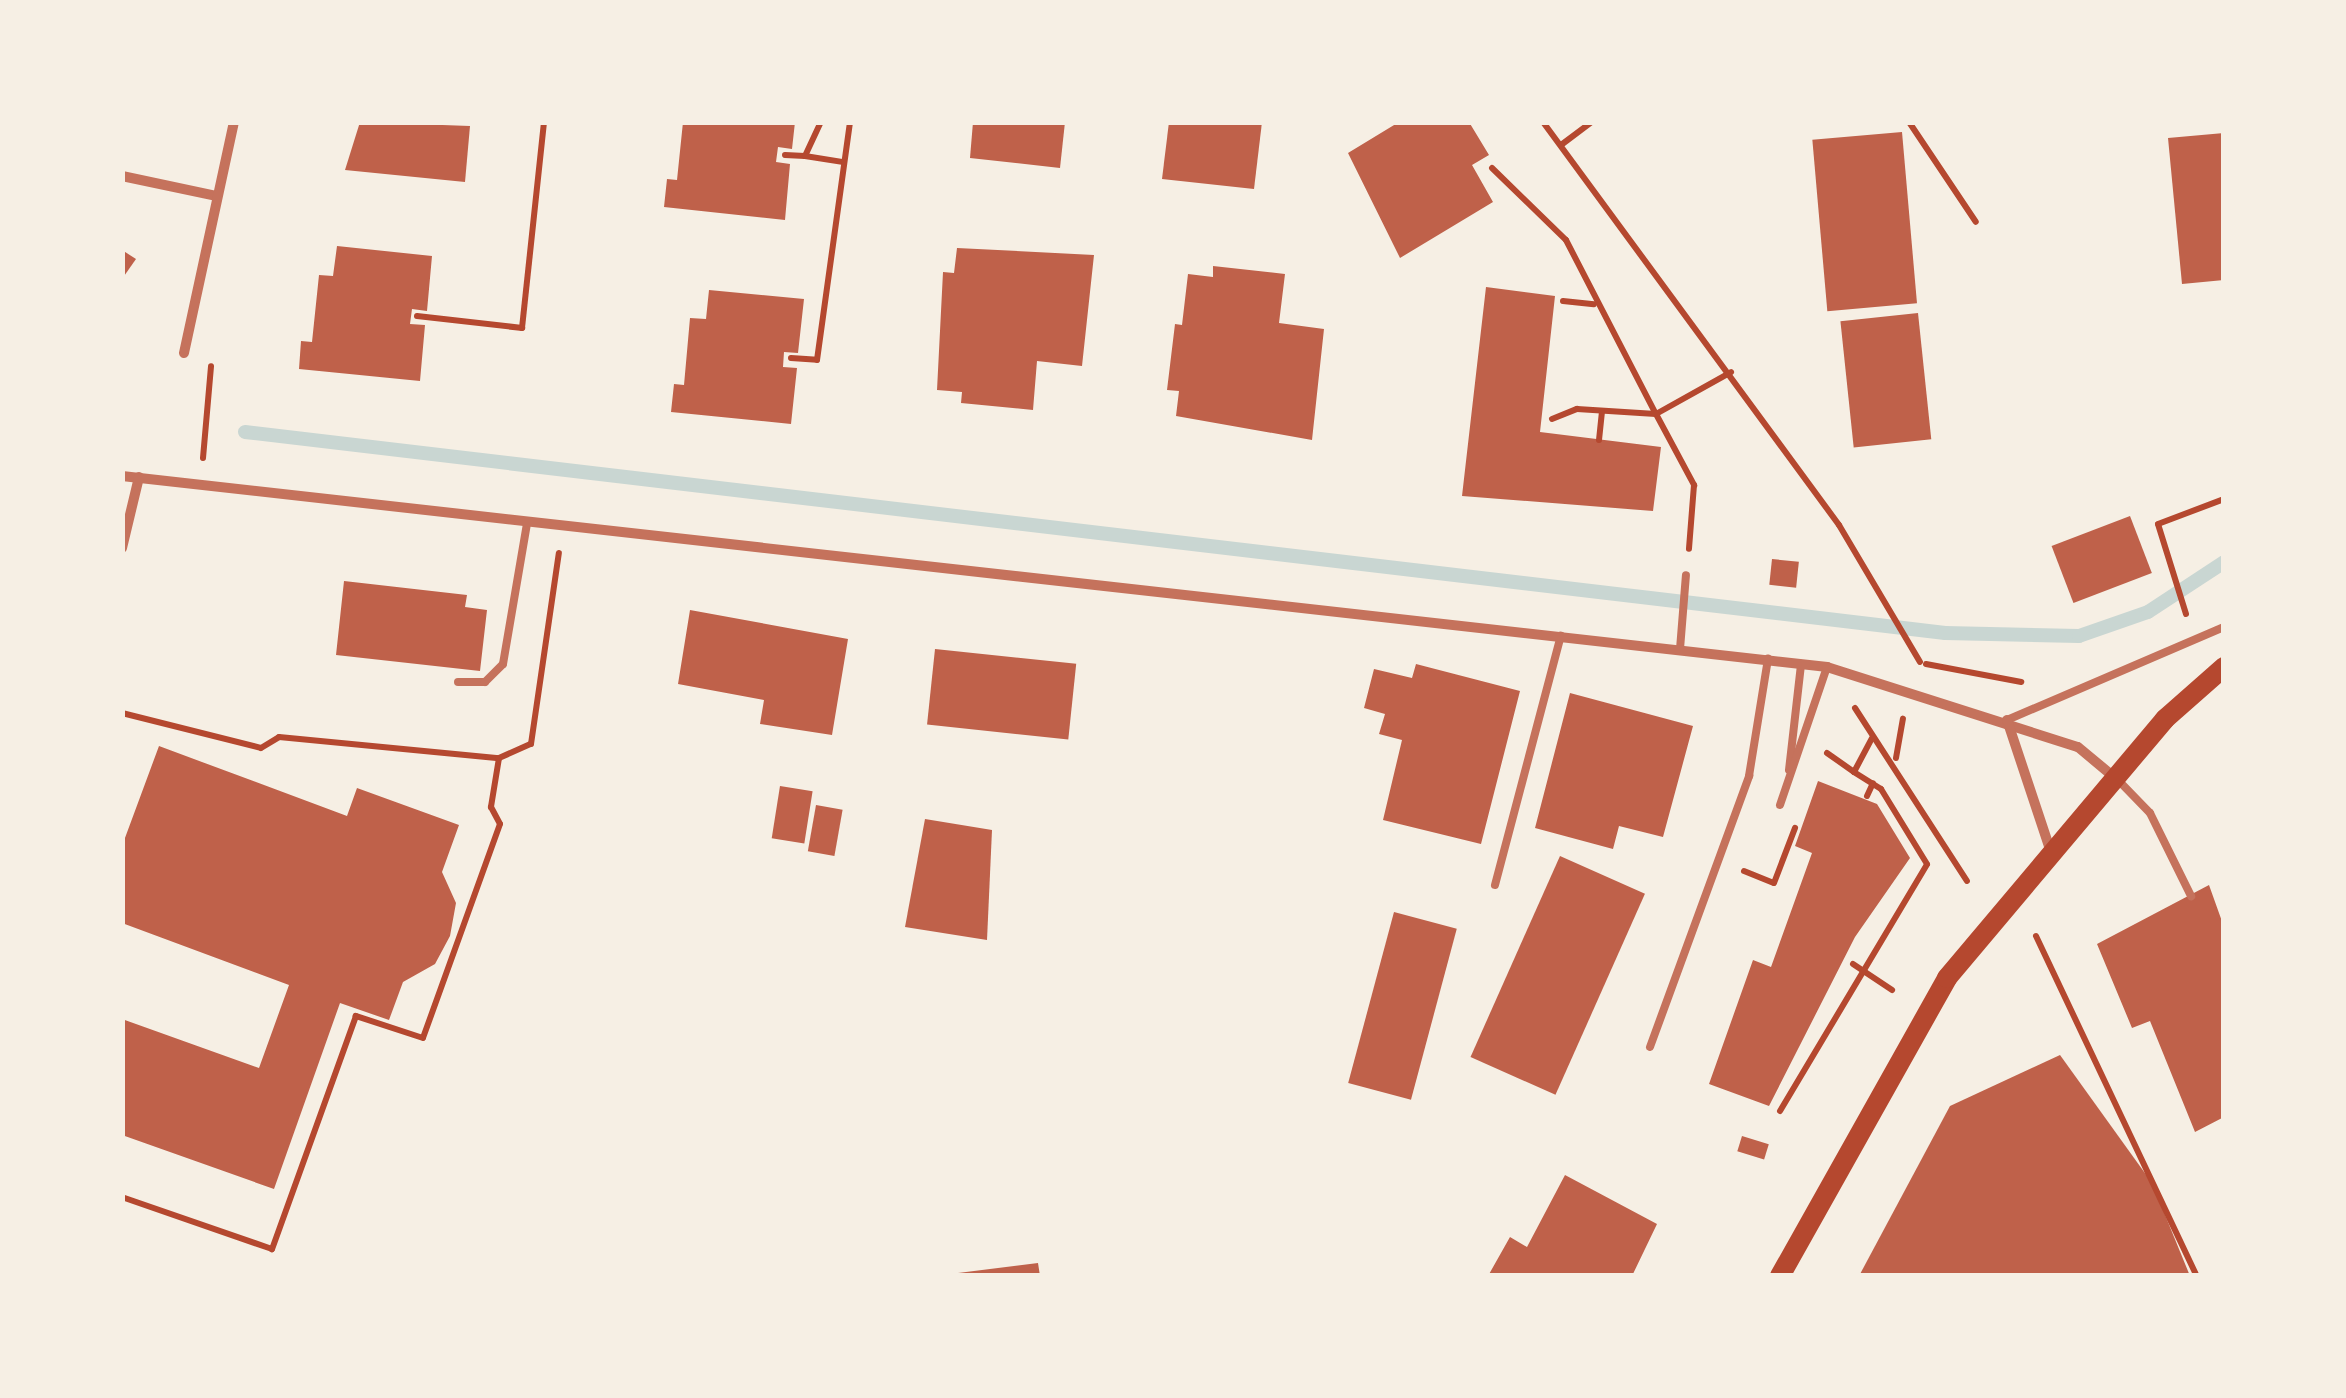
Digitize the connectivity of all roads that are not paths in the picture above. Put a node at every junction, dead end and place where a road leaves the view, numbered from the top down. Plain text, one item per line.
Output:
1 (234, 122) edge
2 (122, 176) edge
3 (216, 196) junction
4 (184, 353) dead end
5 (122, 476) edge
6 (139, 477) junction
7 (527, 523) junction
8 (122, 548) edge
9 (1686, 576) road end
10 (2224, 627) edge
11 (1561, 636) junction
12 (1680, 649) junction
13 (1768, 659) junction
14 (1801, 664) junction
15 (1827, 667) junction
16 (2224, 667) edge
17 (458, 682) dead end
18 (2007, 720) junction
19 (1789, 775) junction
20 (2114, 777) junction
21 (1780, 805) dead end
22 (2051, 852) junction
23 (1495, 886) dead end
24 (2191, 896) dead end
25 (1650, 1047) dead end
26 (1780, 1276) edge

1 - 3 street
2 - 3 street
3 - 4 street
5 - 6 street
6 - 7 street
6 - 8 street
7 - 11 street
7 - 17 lane
9 - 12 lane
10 - 18 lane
11 - 12 street
11 - 23 lane
12 - 13 street
13 - 14 street
13 - 25 lane
14 - 15 street
14 - 19 lane
15 - 18 street
15 - 19 lane
16 - 20 main road
18 - 20 street
18 - 22 street
19 - 21 lane
20 - 22 main road
20 - 24 lane
22 - 26 main road

